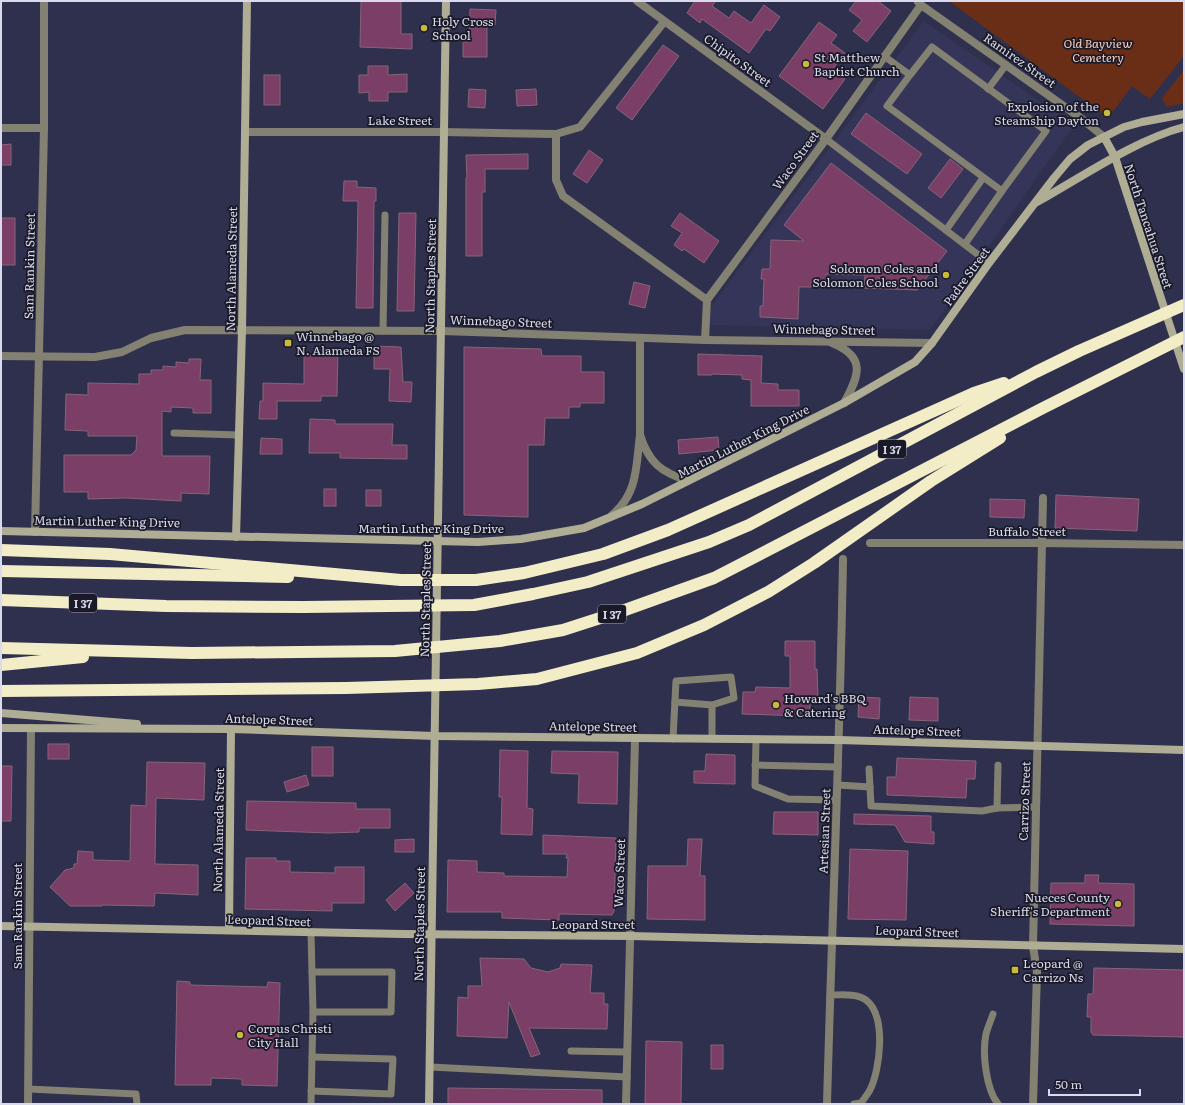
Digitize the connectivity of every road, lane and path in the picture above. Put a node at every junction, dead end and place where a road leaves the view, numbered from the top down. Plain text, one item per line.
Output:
1 (44, 1) edge
2 (247, 1) edge
3 (446, 1) edge
4 (637, 1) edge
5 (919, 3) edge
6 (664, 22) junction
7 (884, 56) junction
8 (1006, 65) junction
9 (910, 75) junction
10 (988, 89) junction
11 (1184, 114) edge
12 (1184, 127) edge
13 (1, 128) edge
14 (44, 128) junction
15 (245, 132) junction
16 (443, 132) junction
17 (556, 134) junction
18 (1104, 137) junction
19 (826, 139) junction
20 (1115, 157) junction
21 (983, 178) junction
22 (1002, 191) junction
23 (1034, 204) junction
24 (385, 215) dead end
25 (946, 230) junction
26 (965, 244) junction
27 (990, 263) junction
28 (708, 300) junction
29 (1184, 305) edge
30 (242, 330) junction
31 (383, 331) junction
32 (441, 331) junction
33 (1184, 337) edge
34 (640, 338) junction
35 (705, 340) junction
36 (827, 341) junction
37 (932, 343) junction
38 (1, 356) edge
39 (39, 357) junction
40 (915, 362) joint
41 (1184, 369) edge
42 (1036, 372) junction
43 (1068, 395) junction
44 (844, 403) junction
45 (174, 433) dead end
46 (239, 435) junction
47 (640, 435) junction
48 (688, 481) junction
49 (1043, 498) dead end
50 (610, 517) junction
51 (1, 531) edge
52 (35, 532) junction
53 (236, 537) junction
54 (438, 542) junction
55 (870, 543) dead end
56 (1042, 543) junction
57 (1184, 545) edge
58 (1, 550) edge
59 (843, 559) dead end
60 (1, 571) edge
61 (401, 580) junction
62 (1, 600) edge
63 (1, 648) edge
64 (138, 652) junction
65 (1, 665) edge
66 (1, 691) edge
67 (675, 702) junction
68 (712, 704) junction
69 (1, 713) edge
70 (1, 728) edge
71 (31, 728) junction
72 (231, 730) junction
73 (435, 736) junction
74 (635, 738) junction
75 (673, 739) junction
76 (712, 739) junction
77 (756, 739) junction
78 (840, 740) junction
79 (1038, 746) junction
80 (1184, 750) edge
81 (755, 764) junction
82 (998, 765) dead end
83 (838, 767) junction
84 (869, 769) dead end
85 (838, 785) junction
86 (870, 787) junction
87 (836, 800) junction
88 (1036, 807) junction
89 (997, 808) junction
90 (1, 926) edge
91 (29, 927) junction
92 (229, 930) junction
93 (312, 933) junction
94 (431, 935) junction
95 (630, 936) junction
96 (832, 941) junction
97 (1033, 946) junction
98 (1184, 949) edge
99 (312, 972) junction
100 (830, 995) junction
101 (313, 1012) junction
102 (993, 1014) dead end
103 (571, 1051) dead end
104 (627, 1052) junction
105 (312, 1057) junction
106 (430, 1067) junction
107 (627, 1077) junction
108 (28, 1089) junction
109 (311, 1091) junction
110 (28, 1104) edge
111 (137, 1104) edge
112 (311, 1104) edge
113 (429, 1104) edge
114 (626, 1104) edge
115 (827, 1104) edge
116 (854, 1104) edge
117 (998, 1104) edge
118 (1034, 1104) edge

1 - 14 street, Sam Rankin Street
2 - 15 main road, North Alameda Street
3 - 16 main road, North Staples Street
4 - 6 street, Chipito Street
5 - 7 street, Waco Street
5 - 8 street, Ramirez Street
6 - 17 street, Lake Street
6 - 19 street, Chipito Street
7 - 9 lane
7 - 19 street, Waco Street
8 - 10 lane
8 - 18 street, Ramirez Street
9 - 10 lane
9 - 21 lane
10 - 22 lane
11 - 18 main road, Padre Street
12 - 20 main road, Padre Street
13 - 14 street
14 - 39 street, Sam Rankin Street
15 - 16 street, Lake Street
15 - 30 main road, North Alameda Street
16 - 17 street, Lake Street
16 - 32 main road, North Staples Street
17 - 28 street
18 - 20 main road, North Tancahua Street
18 - 23 main road, Padre Street
19 - 25 lane
19 - 28 street, Waco Street
20 - 23 main road, Padre Street
20 - 41 main road, North Tancahua Street
21 - 22 lane
21 - 25 lane
22 - 26 lane
23 - 27 main road, Padre Street
24 - 31 lane
25 - 26 lane
26 - 27 lane
27 - 37 main road, Padre Street
28 - 35 street
29 - 42 highway, I 37
30 - 31 street, Winnebago Street
30 - 39 street, Winnebago Street
30 - 46 main road, North Alameda Street
31 - 32 street, Winnebago Street
32 - 34 street, Winnebago Street
32 - 54 main road, North Staples Street
33 - 43 highway, I 37
34 - 35 street, Winnebago Street
34 - 47 street
35 - 36 street, Winnebago Street
36 - 37 street, Winnebago Street
36 - 44 street
37 - 40 main road, Padre Street
38 - 39 street, Winnebago Street
39 - 52 street, Sam Rankin Street
40 - 44 main road, Martin Luther King Drive
42 - 61 highway
42 - 62 highway, I 37
43 - 64 highway, I 37
43 - 66 highway
44 - 48 main road, Martin Luther King Drive
45 - 46 lane
46 - 53 main road, North Alameda Street
47 - 48 street
47 - 50 street
48 - 50 main road, Martin Luther King Drive
49 - 56 street, Carrizo Street
50 - 54 main road, Martin Luther King Drive
51 - 52 main road, Martin Luther King Drive
52 - 53 main road, Martin Luther King Drive
53 - 54 main road, Martin Luther King Drive
54 - 73 main road, North Staples Street
55 - 56 street, Buffalo Street
56 - 57 street, Buffalo Street
56 - 79 street, Carrizo Street
58 - 61 highway
59 - 78 street, Artesian Street
60 - 61 highway
63 - 64 highway, I 37
64 - 65 highway
67 - 68 lane
67 - 68 lane
67 - 75 lane
68 - 76 lane
69 - 72 main road
70 - 71 main road, Antelope Street
71 - 72 main road, Antelope Street
71 - 91 street, Sam Rankin Street
72 - 73 main road, Antelope Street
72 - 92 main road, North Alameda Street
73 - 74 main road, Antelope Street
73 - 94 main road, North Staples Street
74 - 75 main road, Antelope Street
74 - 95 street, Waco Street
75 - 76 main road, Antelope Street
76 - 77 main road, Antelope Street
77 - 78 main road, Antelope Street
77 - 81 lane
78 - 79 main road, Antelope Street
78 - 83 street, Artesian Street
79 - 80 main road, Antelope Street
79 - 88 street, Carrizo Street
81 - 83 lane
81 - 87 lane
82 - 89 lane
83 - 85 street, Artesian Street
84 - 86 lane
85 - 86 lane
85 - 87 street, Artesian Street
86 - 89 lane
87 - 96 street, Artesian Street
88 - 89 lane
88 - 97 street, Carrizo Street
90 - 91 main road, Leopard Street
91 - 92 main road, Leopard Street
91 - 108 street, Sam Rankin Street
92 - 93 main road, Leopard Street
93 - 94 main road, Leopard Street
93 - 99 lane
94 - 95 main road, Leopard Street
94 - 106 main road, North Staples Street
95 - 96 main road, Leopard Street
95 - 104 street, Waco Street
96 - 97 main road, Leopard Street
96 - 100 street, Artesian Street
97 - 98 main road, Leopard Street
97 - 118 street, Carrizo Street
99 - 101 lane
99 - 101 lane
100 - 115 street, Artesian Street
100 - 116 lane
101 - 105 lane
102 - 117 lane
103 - 104 lane
104 - 107 street, Waco Street
105 - 109 lane
105 - 109 lane
106 - 107 lane
106 - 113 main road, North Staples Street
107 - 114 street, Waco Street
108 - 110 street, Sam Rankin Street
108 - 111 lane
109 - 112 lane

